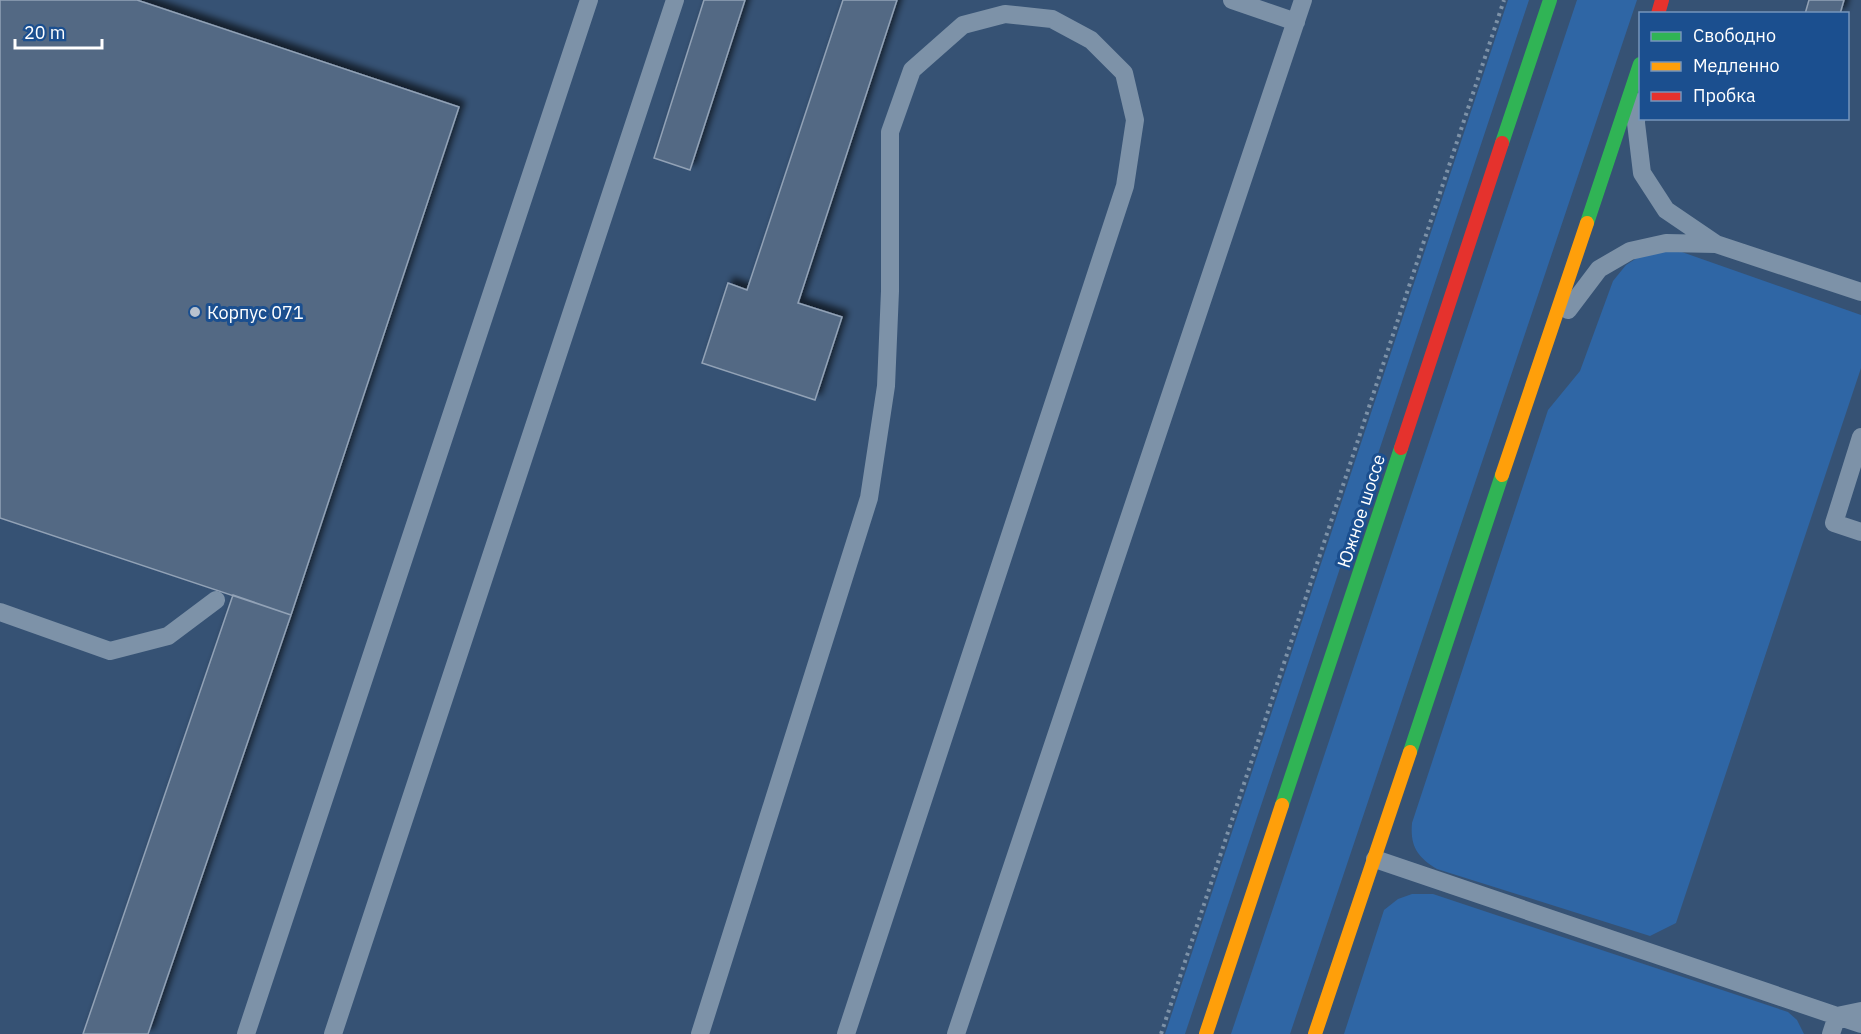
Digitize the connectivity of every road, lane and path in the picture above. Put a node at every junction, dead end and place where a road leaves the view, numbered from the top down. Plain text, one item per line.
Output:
1 (589, 0) edge
2 (675, 0) edge
3 (1232, 0) edge
4 (1303, 0) edge
5 (1504, 0) edge
6 (1550, 0) edge
7 (1296, 22) junction
8 (1639, 70) edge
9 (1639, 81) edge
10 (1716, 244) junction
11 (1861, 292) edge
12 (1543, 353) junction
13 (1861, 437) edge
14 (1857, 465) edge
15 (1861, 532) edge
16 (216, 600) dead end
17 (0, 612) edge
18 (1375, 859) junction
19 (1861, 1011) edge
20 (1837, 1016) junction
21 (1861, 1024) edge
22 (246, 1034) edge
23 (333, 1034) edge
24 (700, 1034) edge
25 (846, 1034) edge
26 (956, 1034) edge
27 (1161, 1034) edge
28 (1206, 1034) edge
29 (1315, 1034) edge
30 (1830, 1034) edge

1 - 22 lane
2 - 23 lane
3 - 7 lane
4 - 7 lane
5 - 27 path
6 - 28 main road, Южное шоссе
7 - 26 lane
8 - 12 main road
9 - 10 lane
10 - 11 lane
10 - 12 lane
12 - 18 main road
13 - 14 lane
14 - 15 lane
16 - 17 lane
18 - 20 lane
18 - 29 main road
19 - 20 lane
20 - 21 lane
20 - 30 lane
24 - 25 lane

